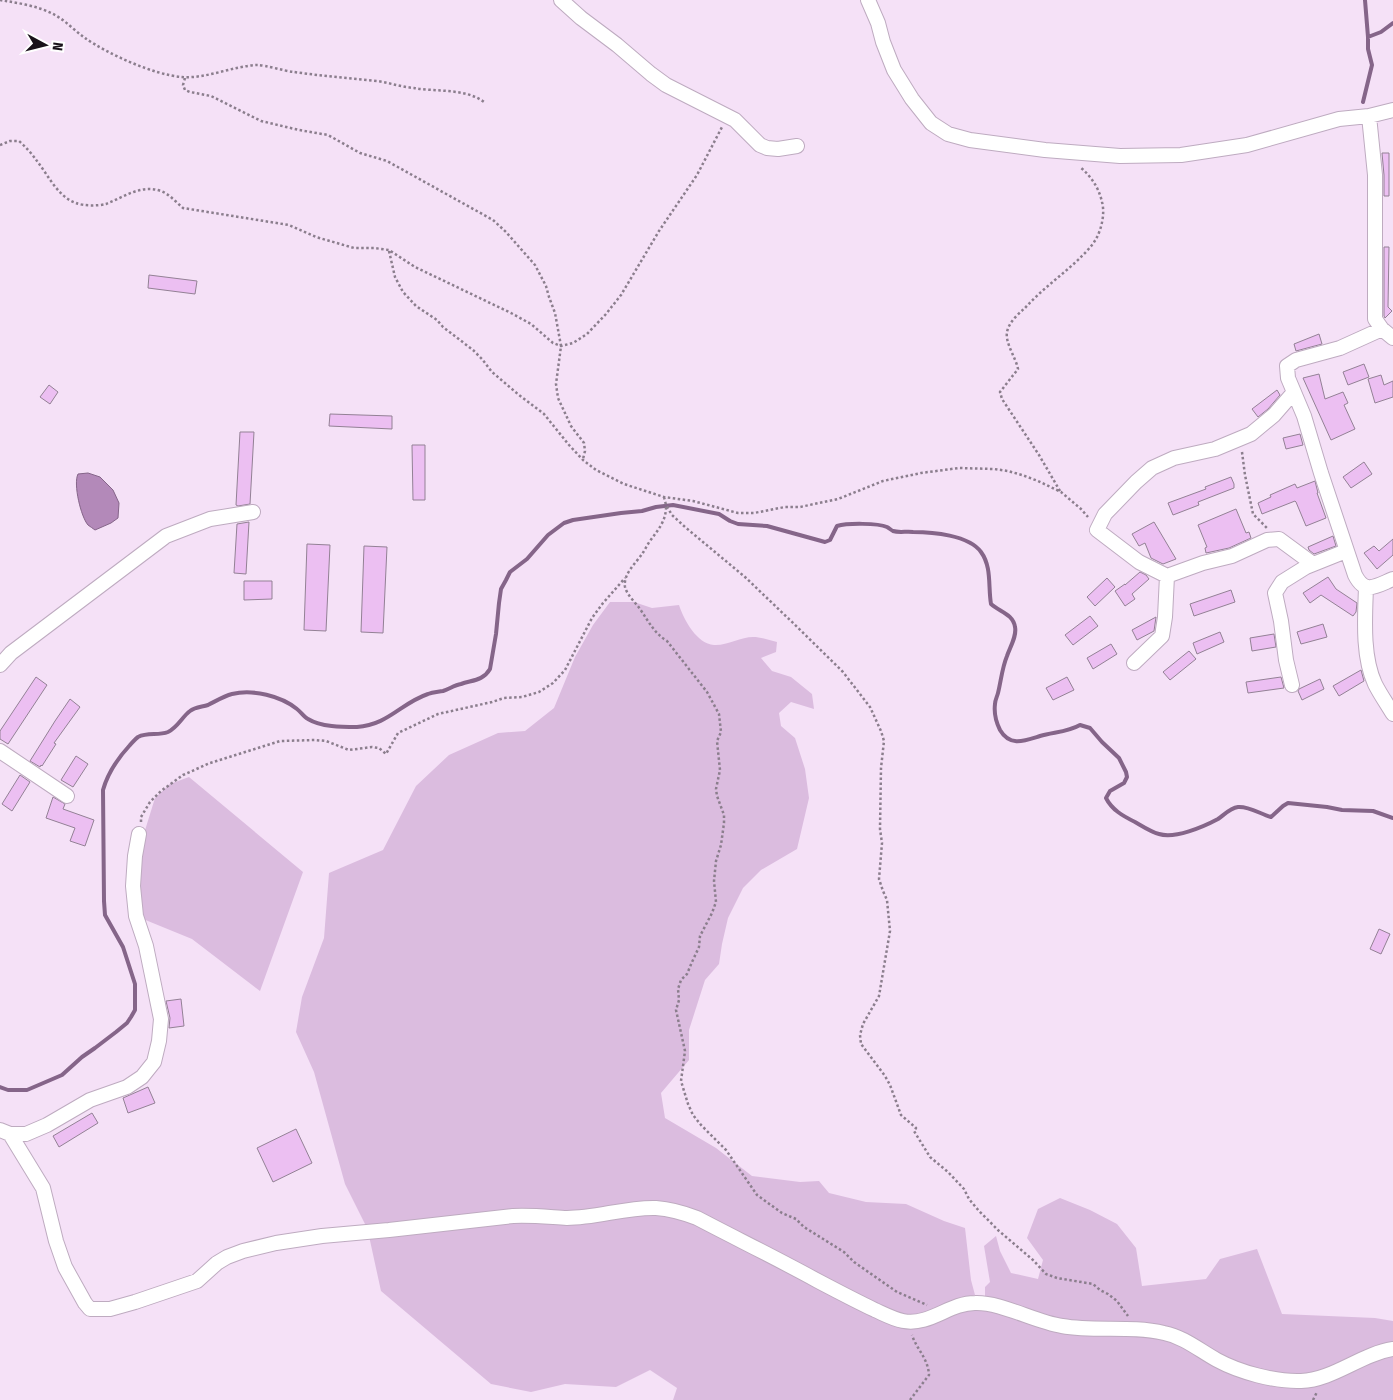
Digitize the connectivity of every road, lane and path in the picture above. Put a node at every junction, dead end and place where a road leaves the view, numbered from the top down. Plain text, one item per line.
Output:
1 (0, 0) edge
2 (561, 0) edge
3 (868, 0) edge
4 (185, 78) junction
5 (484, 102) dead end
6 (1393, 110) edge
7 (728, 116) junction
8 (1370, 116) junction
9 (0, 145) edge
10 (797, 146) dead end
11 (1074, 163) dead end
12 (389, 250) junction
13 (1382, 329) junction
14 (1393, 338) edge
15 (560, 346) junction
16 (1294, 392) junction
17 (1240, 438) junction
18 (583, 460) junction
19 (1061, 492) junction
20 (664, 497) junction
21 (666, 505) junction
22 (252, 512) dead end
23 (1096, 530) junction
24 (1279, 539) junction
25 (1346, 551) junction
26 (1314, 564) junction
27 (1168, 576) junction
28 (626, 577) junction
29 (1393, 579) edge
30 (1366, 587) junction
31 (1134, 663) dead end
32 (0, 665) edge
33 (1292, 685) dead end
34 (1393, 714) edge
35 (0, 751) edge
36 (67, 796) dead end
37 (139, 834) joint
38 (5, 1132) edge
39 (941, 1314) junction
40 (911, 1322) junction
41 (1137, 1329) junction
42 (1393, 1349) edge
43 (910, 1400) edge

1 - 4 path
2 - 7 street
3 - 8 street
4 - 5 path
4 - 15 path
6 - 8 street
7 - 10 street
7 - 15 path
8 - 13 street
9 - 12 path
11 - 19 path
12 - 15 path
12 - 18 path
13 - 14 street
13 - 16 street
15 - 18 path
16 - 17 street
16 - 25 street
17 - 23 street
17 - 24 path
18 - 20 path
19 - 20 path
19 - 23 path
20 - 21 path
21 - 28 path
21 - 41 path
22 - 32 street
23 - 27 street
24 - 26 street
24 - 27 street
25 - 26 street
25 - 30 street
26 - 33 street
27 - 31 street
28 - 37 path
28 - 39 path
29 - 30 street
30 - 34 street
35 - 36 street
37 - 38 street
38 - 40 street
39 - 40 street
39 - 41 street
40 - 43 path
41 - 42 street

